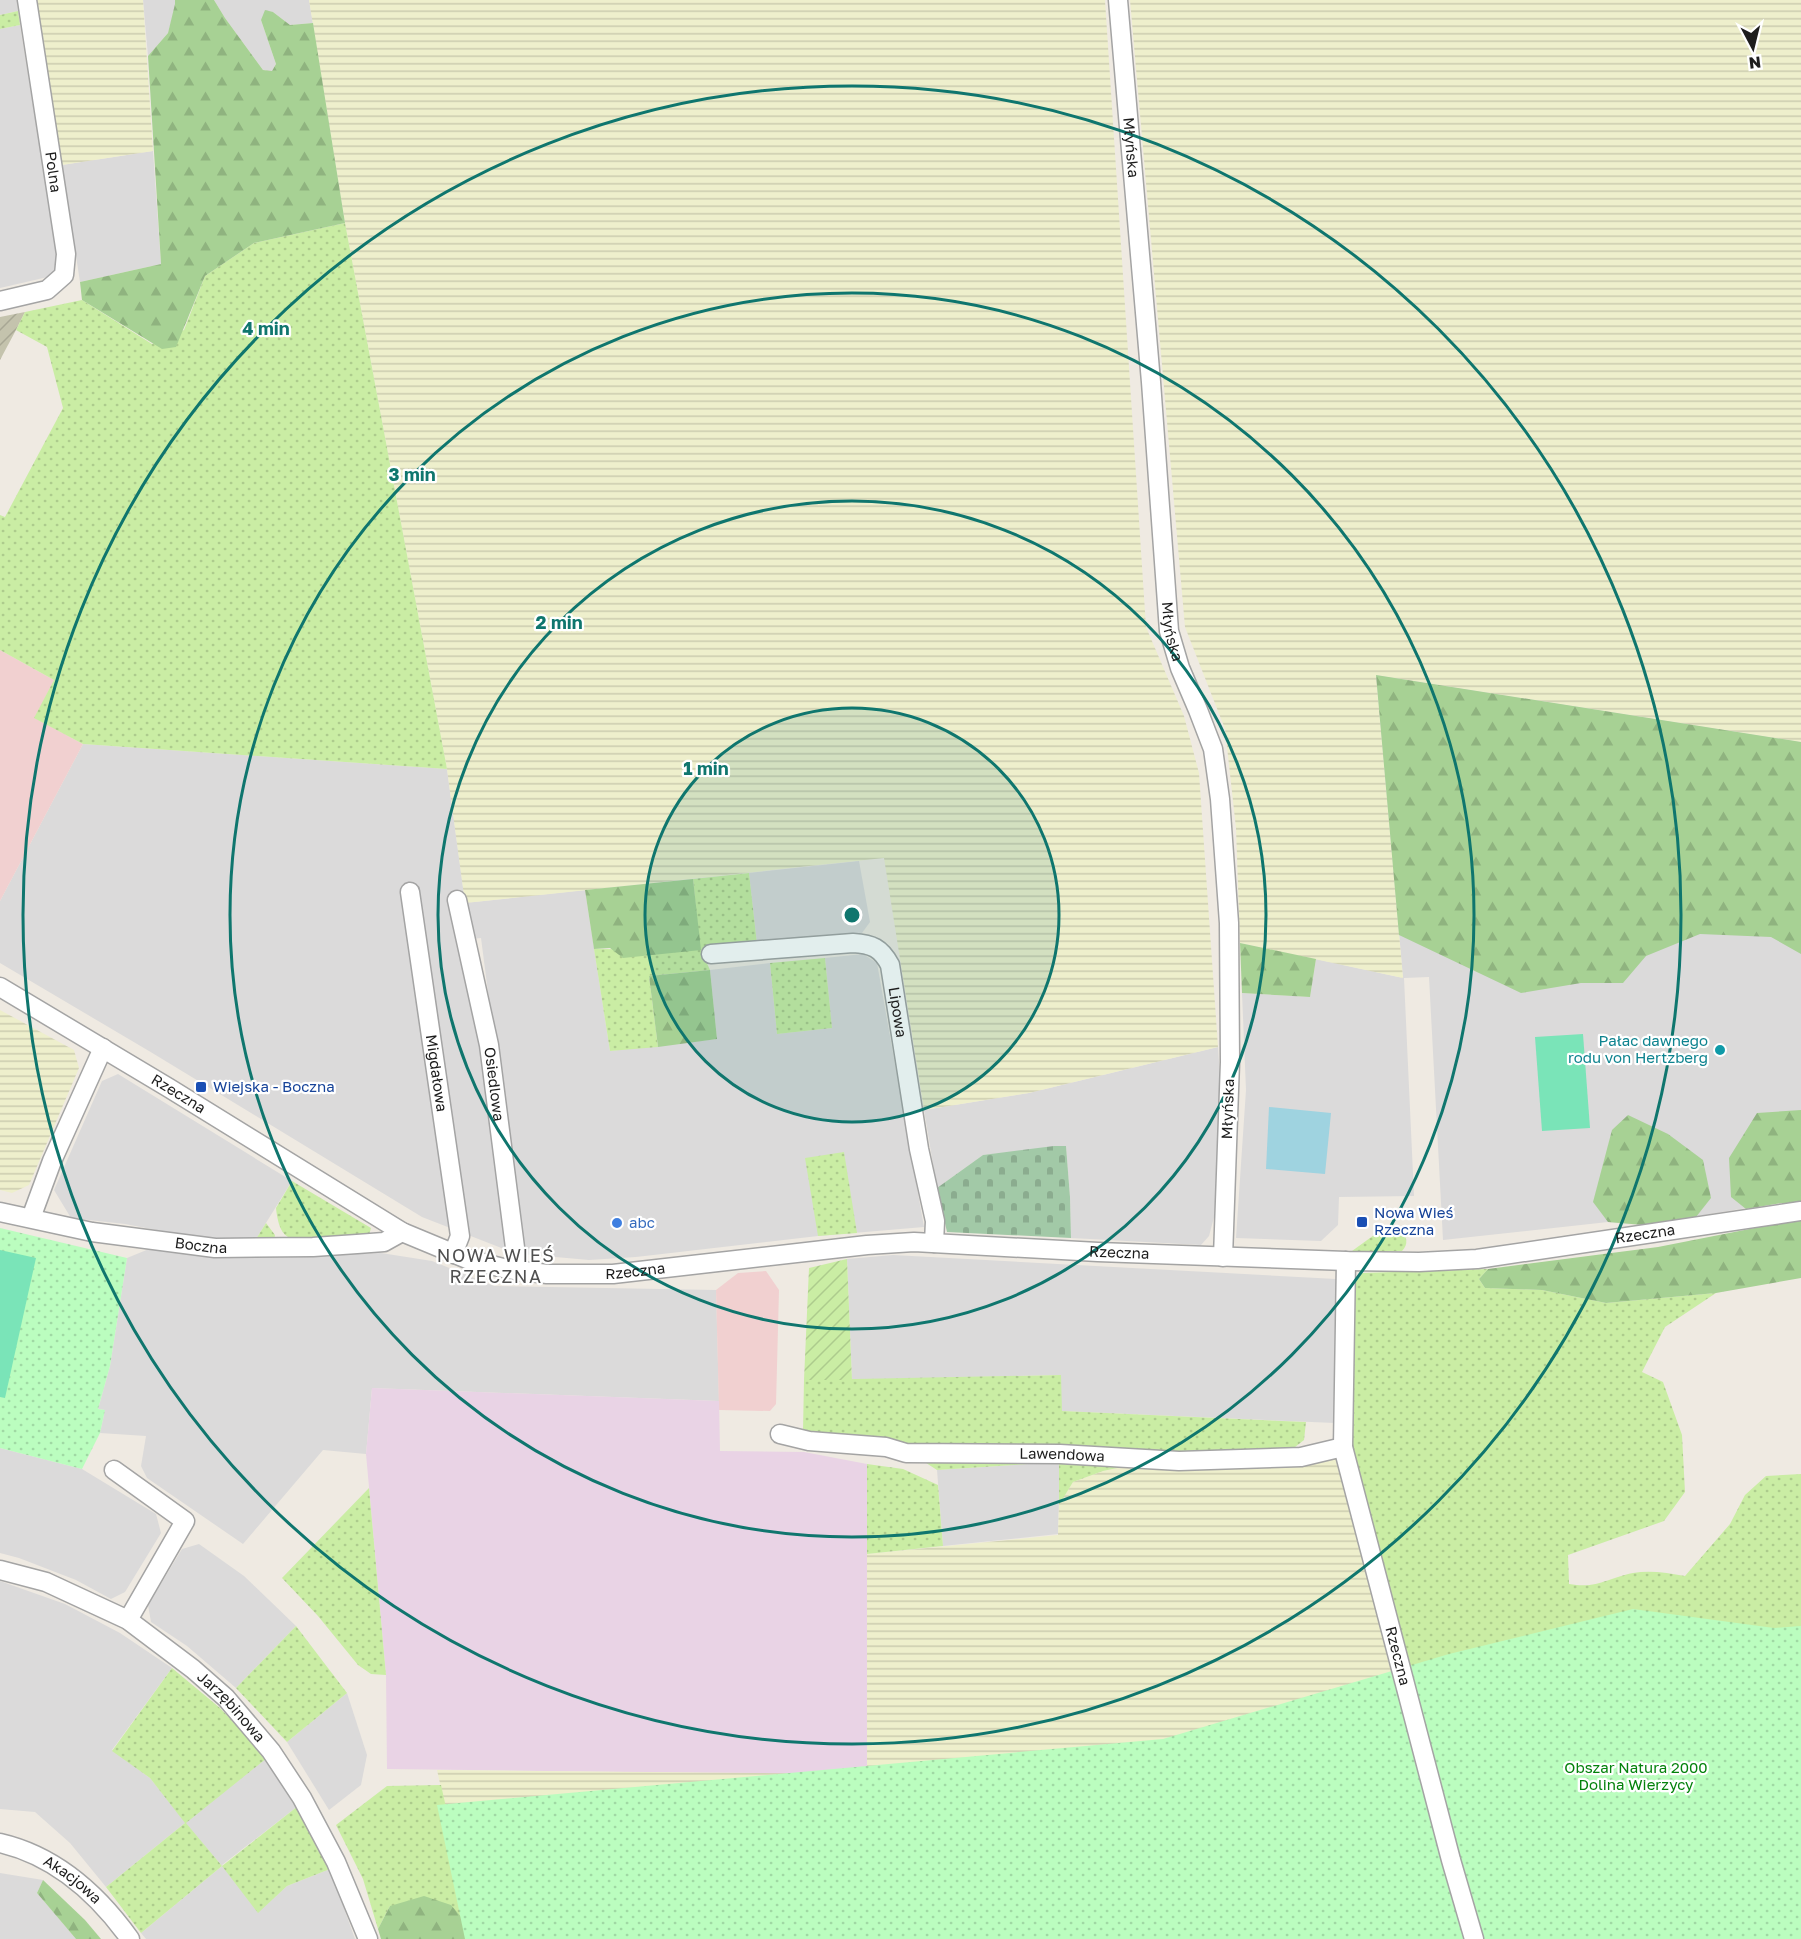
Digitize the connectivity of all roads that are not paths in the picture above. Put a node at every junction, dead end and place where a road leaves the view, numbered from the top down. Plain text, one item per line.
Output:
1 (27, 0) edge
2 (1118, 0) edge
3 (0, 301) edge
4 (410, 892) dead end
5 (458, 900) dead end
6 (711, 954) dead end
7 (0, 987) edge
8 (103, 1048) junction
9 (1801, 1211) edge
10 (0, 1212) edge
11 (31, 1218) junction
12 (402, 1232) junction
13 (934, 1243) junction
14 (453, 1254) junction
15 (1223, 1257) junction
16 (1346, 1261) junction
17 (518, 1271) junction
18 (780, 1434) dead end
19 (1344, 1447) junction
20 (114, 1470) dead end
21 (0, 1570) edge
22 (128, 1620) junction
23 (0, 1844) edge
24 (130, 1939) edge
25 (368, 1939) edge
26 (1474, 1939) edge

1 - 3 street, Polna
2 - 15 street, Młyńska
4 - 14 street, Migdałowa
5 - 17 street, Osiedlowa
6 - 13 street, Lipowa
7 - 8 street, Rzeczna
8 - 11 street
8 - 12 street, Rzeczna
9 - 16 street, Rzeczna
10 - 11 street, Boczna
11 - 12 street, Boczna
12 - 14 street, Rzeczna
13 - 15 street, Rzeczna
13 - 17 street, Rzeczna
14 - 17 street, Rzeczna
15 - 16 street, Rzeczna
16 - 19 street, Rzeczna
18 - 19 street, Lawendowa
19 - 26 street, Rzeczna
20 - 22 street
21 - 22 street, Jarzębinowa
22 - 25 street, Jarzębinowa
23 - 24 street, Akacjowa

